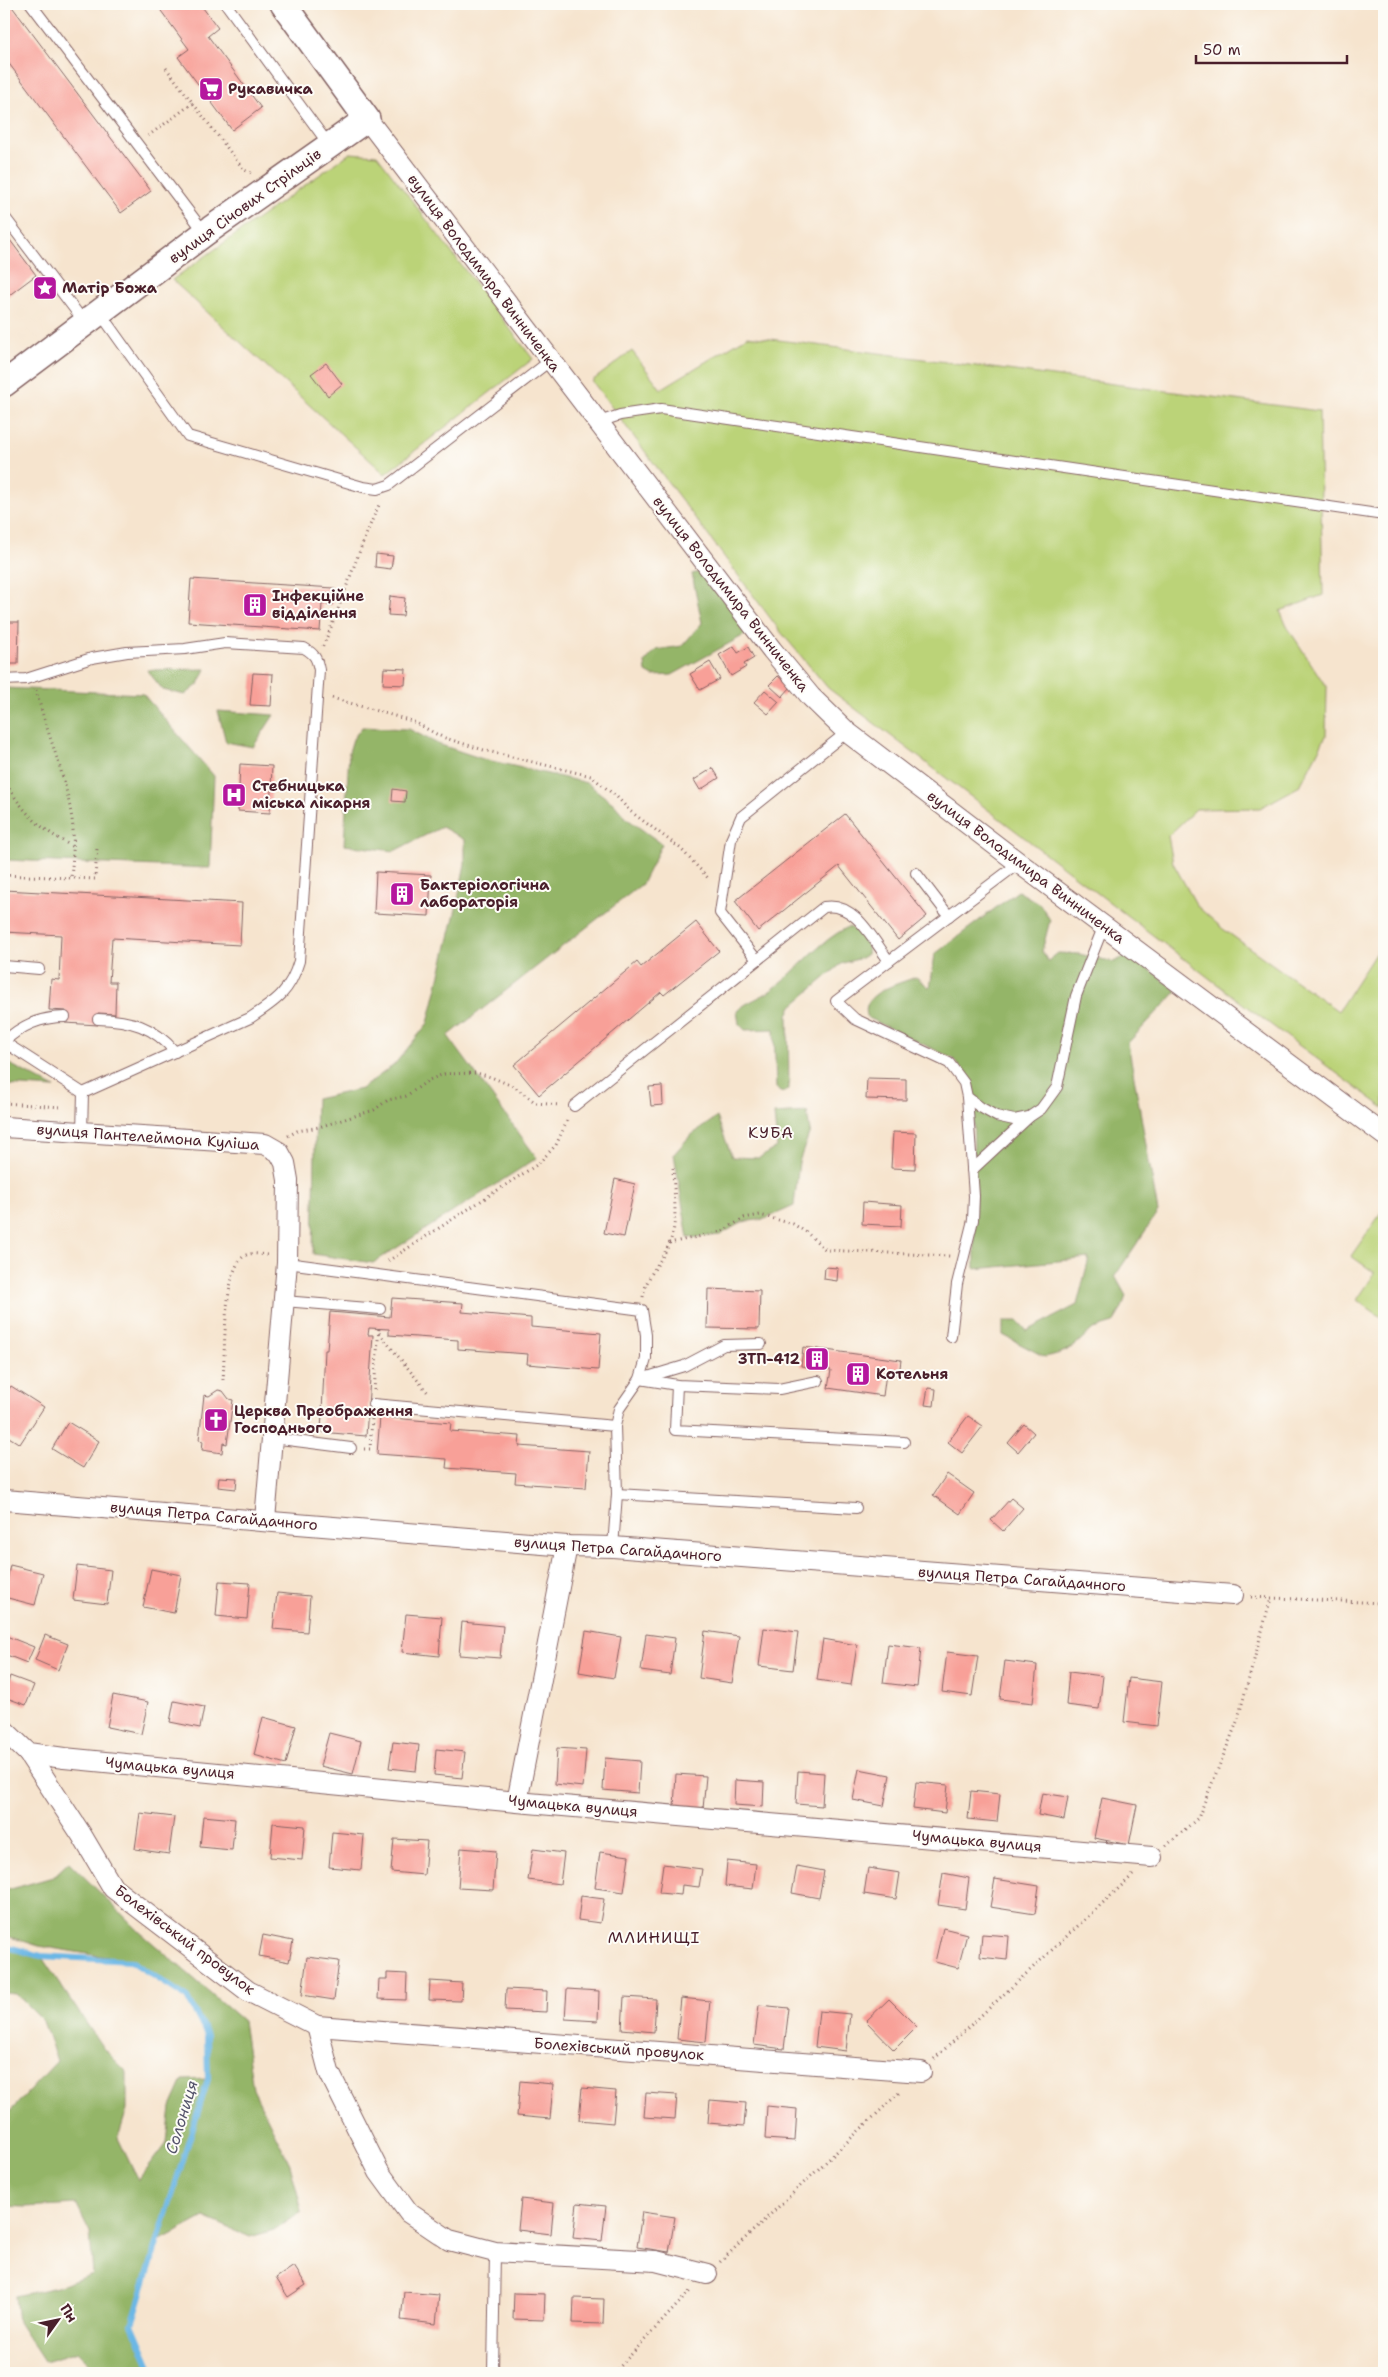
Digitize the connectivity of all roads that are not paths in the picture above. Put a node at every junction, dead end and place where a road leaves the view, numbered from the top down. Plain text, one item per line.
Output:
1 (31, 4) edge
2 (226, 4) edge
3 (282, 4) edge
4 (367, 119) junction
5 (329, 145) junction
6 (4, 216) edge
7 (205, 233) junction
8 (92, 317) junction
9 (551, 360) junction
10 (5, 382) edge
11 (598, 422) junction
12 (1384, 515) edge
13 (4, 680) edge
14 (847, 732) junction
15 (1019, 863) junction
16 (916, 873) dead end
17 (949, 916) junction
18 (1104, 925) junction
19 (757, 960) junction
20 (889, 961) junction
21 (4, 966) edge
22 (39, 969) dead end
23 (66, 1017) dead end
24 (98, 1019) dead end
25 (4, 1042) edge
26 (175, 1052) junction
27 (83, 1093) junction
28 (967, 1097) junction
29 (574, 1106) road end
30 (1028, 1117) junction
31 (4, 1127) edge
32 (82, 1132) junction
33 (1384, 1135) edge
34 (972, 1170) junction
35 (287, 1260) junction
36 (284, 1301) junction
37 (380, 1309) dead end
38 (951, 1337) dead end
39 (761, 1344) dead end
40 (640, 1379) junction
41 (818, 1381) dead end
42 (677, 1385) junction
43 (373, 1404) dead end
44 (615, 1426) junction
45 (272, 1438) junction
46 (904, 1442) dead end
47 (351, 1448) dead end
48 (618, 1494) junction
49 (4, 1500) edge
50 (856, 1508) dead end
51 (265, 1520) junction
52 (567, 1546) junction
53 (613, 1547) junction
54 (1233, 1596) road end
55 (4, 1730) edge
56 (28, 1753) junction
57 (517, 1802) junction
58 (1152, 1857) road end
59 (317, 2026) junction
60 (921, 2072) road end
61 (495, 2252) junction
62 (707, 2274) road end
63 (493, 2373) edge

1 - 7 lane
2 - 5 lane
3 - 4 street, вулиця Володимира Винниченка
4 - 5 street, вулиця Січових Стрільців
4 - 9 street, вулиця Володимира Винниченка
5 - 7 street, вулиця Січових Стрільців
6 - 8 lane
7 - 8 street, вулиця Січових Стрільців
8 - 9 lane
8 - 10 street, вулиця Січових Стрільців
9 - 11 street, вулиця Володимира Винниченка
11 - 12 lane
11 - 14 street, вулиця Володимира Винниченка
13 - 26 lane
14 - 15 street, вулиця Володимира Винниченка
14 - 19 lane
15 - 17 lane
15 - 18 street, вулиця Володимира Винниченка
16 - 17 lane
17 - 20 lane
18 - 30 lane
18 - 33 street, вулиця Володимира Винниченка
19 - 20 lane
19 - 29 lane
20 - 28 lane
21 - 22 lane
23 - 25 lane
24 - 26 lane
25 - 27 lane
26 - 27 lane
27 - 32 lane
28 - 30 lane
28 - 34 lane
30 - 34 lane
31 - 32 street, вулиця Пантелеймона Куліша
32 - 35 street, вулиця Пантелеймона Куліша
34 - 38 lane
35 - 36 street, вулиця Пантелеймона Куліша
35 - 40 lane
36 - 37 lane
36 - 45 street, вулиця Пантелеймона Куліша
39 - 40 lane
40 - 42 lane
40 - 44 lane
41 - 42 lane
42 - 46 lane
43 - 44 lane
44 - 48 lane
45 - 47 lane
45 - 51 street, вулиця Пантелеймона Куліша
48 - 50 lane
48 - 53 lane
49 - 51 street, вулиця Петра Сагайдачного
51 - 52 street, вулиця Петра Сагайдачного
52 - 53 street, вулиця Петра Сагайдачного
52 - 57 street
53 - 54 street, вулиця Петра Сагайдачного
55 - 56 street
56 - 57 street, Чумацька вулиця
56 - 59 street, Болехівський провулок
57 - 58 street, Чумацька вулиця
59 - 60 street, Болехівський провулок
59 - 61 street
61 - 62 street
61 - 63 lane

